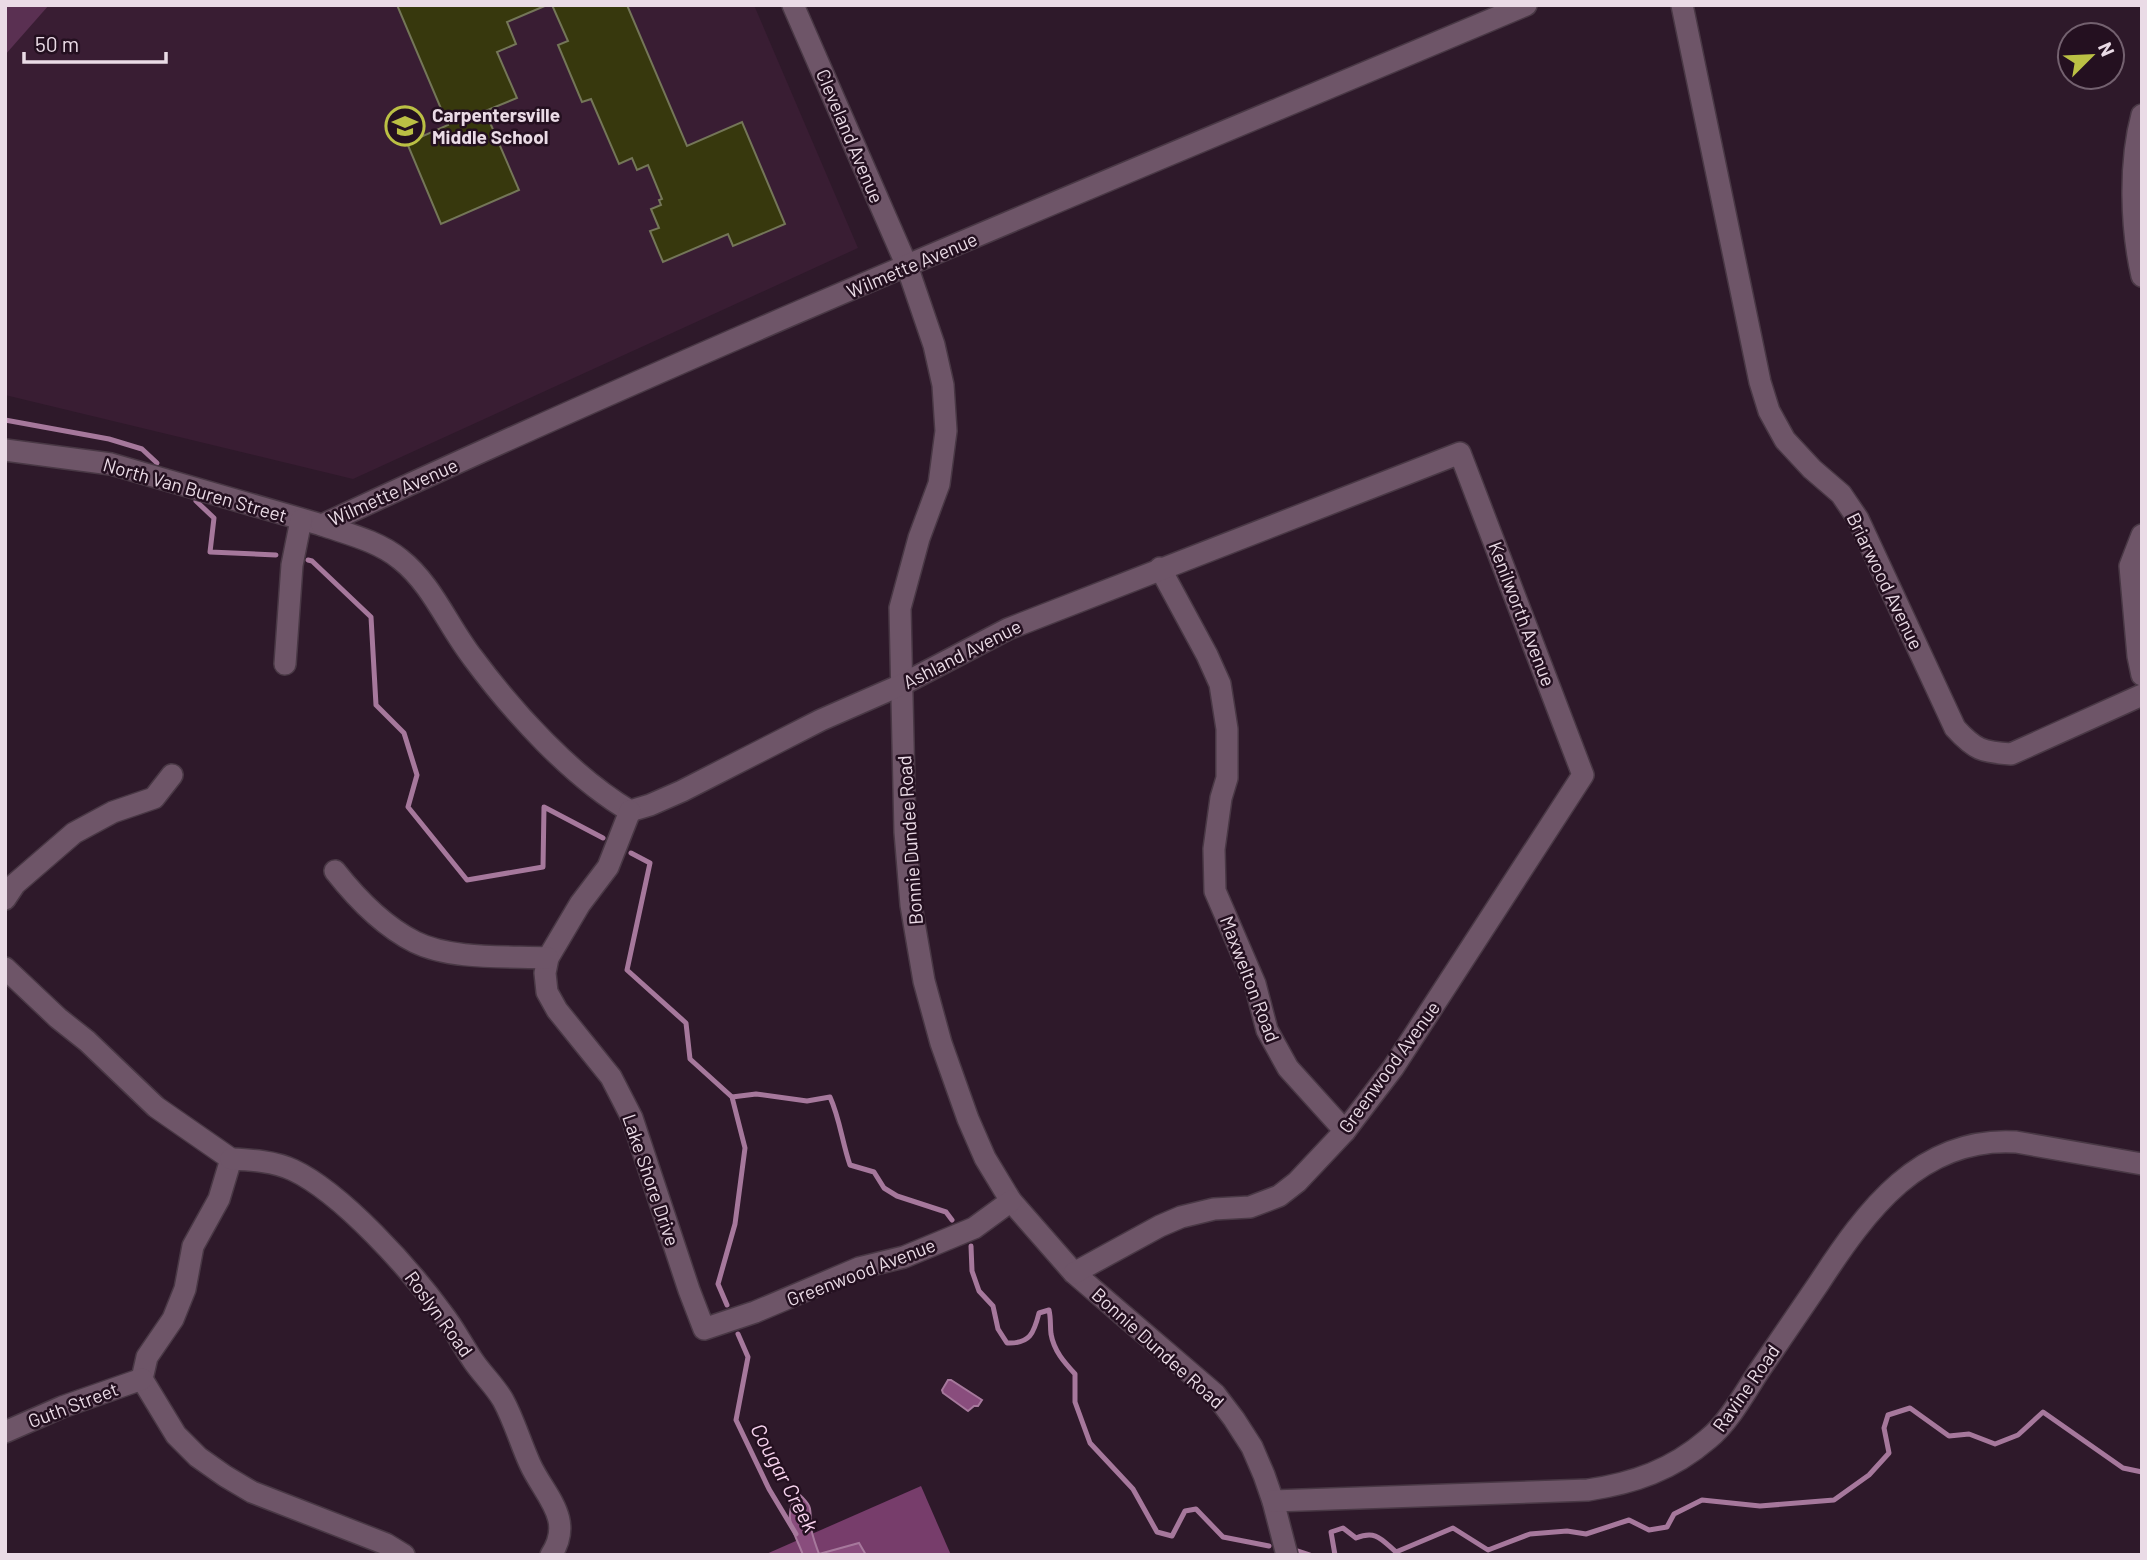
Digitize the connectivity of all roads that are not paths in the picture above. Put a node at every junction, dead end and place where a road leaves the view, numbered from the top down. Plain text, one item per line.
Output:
1 (793, 5) edge
2 (1526, 5) edge
3 (1682, 5) edge
4 (2142, 115) edge
5 (907, 266) junction
6 (2142, 276) edge
7 (5, 450) edge
8 (1460, 453) joint
9 (311, 523) junction
10 (2142, 535) edge
11 (1160, 568) junction
12 (285, 664) dead end
13 (2142, 675) edge
14 (901, 685) junction
15 (2142, 695) edge
16 (172, 775) dead end
17 (1583, 775) joint
18 (630, 811) junction
19 (335, 872) dead end
20 (5, 899) edge
21 (548, 958) junction
22 (5, 968) edge
23 (1345, 1131) junction
24 (231, 1159) junction
25 (2142, 1164) edge
26 (1011, 1202) junction
27 (1074, 1273) junction
28 (704, 1329) joint
29 (142, 1379) junction
30 (5, 1432) edge
31 (1273, 1501) junction
32 (553, 1552) edge
33 (404, 1555) edge
34 (1287, 1555) edge

1 - 5 street, Cleveland Avenue
2 - 5 street, Wilmette Avenue
3 - 15 street, Briarwood Avenue
4 - 6 street
5 - 9 street, Wilmette Avenue
5 - 14 street, Bonnie Dundee Road
7 - 9 street, North Van Buren Street
8 - 11 street, Ashland Avenue
8 - 17 street, Kenilworth Avenue
9 - 12 street
9 - 18 street, North Van Buren Street
10 - 13 street
11 - 14 street, Ashland Avenue
11 - 23 street, Maxwelton Road
14 - 18 street, Ashland Avenue
14 - 26 street, Bonnie Dundee Road
16 - 20 street
17 - 23 street, Greenwood Avenue
18 - 21 street
19 - 21 street
21 - 28 street, Lake Shore Drive
22 - 24 street
23 - 27 street, Greenwood Avenue
24 - 29 street
24 - 32 street, Roslyn Road
25 - 31 street, Ravine Road
26 - 27 street, Bonnie Dundee Road
26 - 28 street, Greenwood Avenue
27 - 31 street, Bonnie Dundee Road
29 - 30 street, Guth Street
29 - 33 street
31 - 34 street, Bonnie Dundee Road

